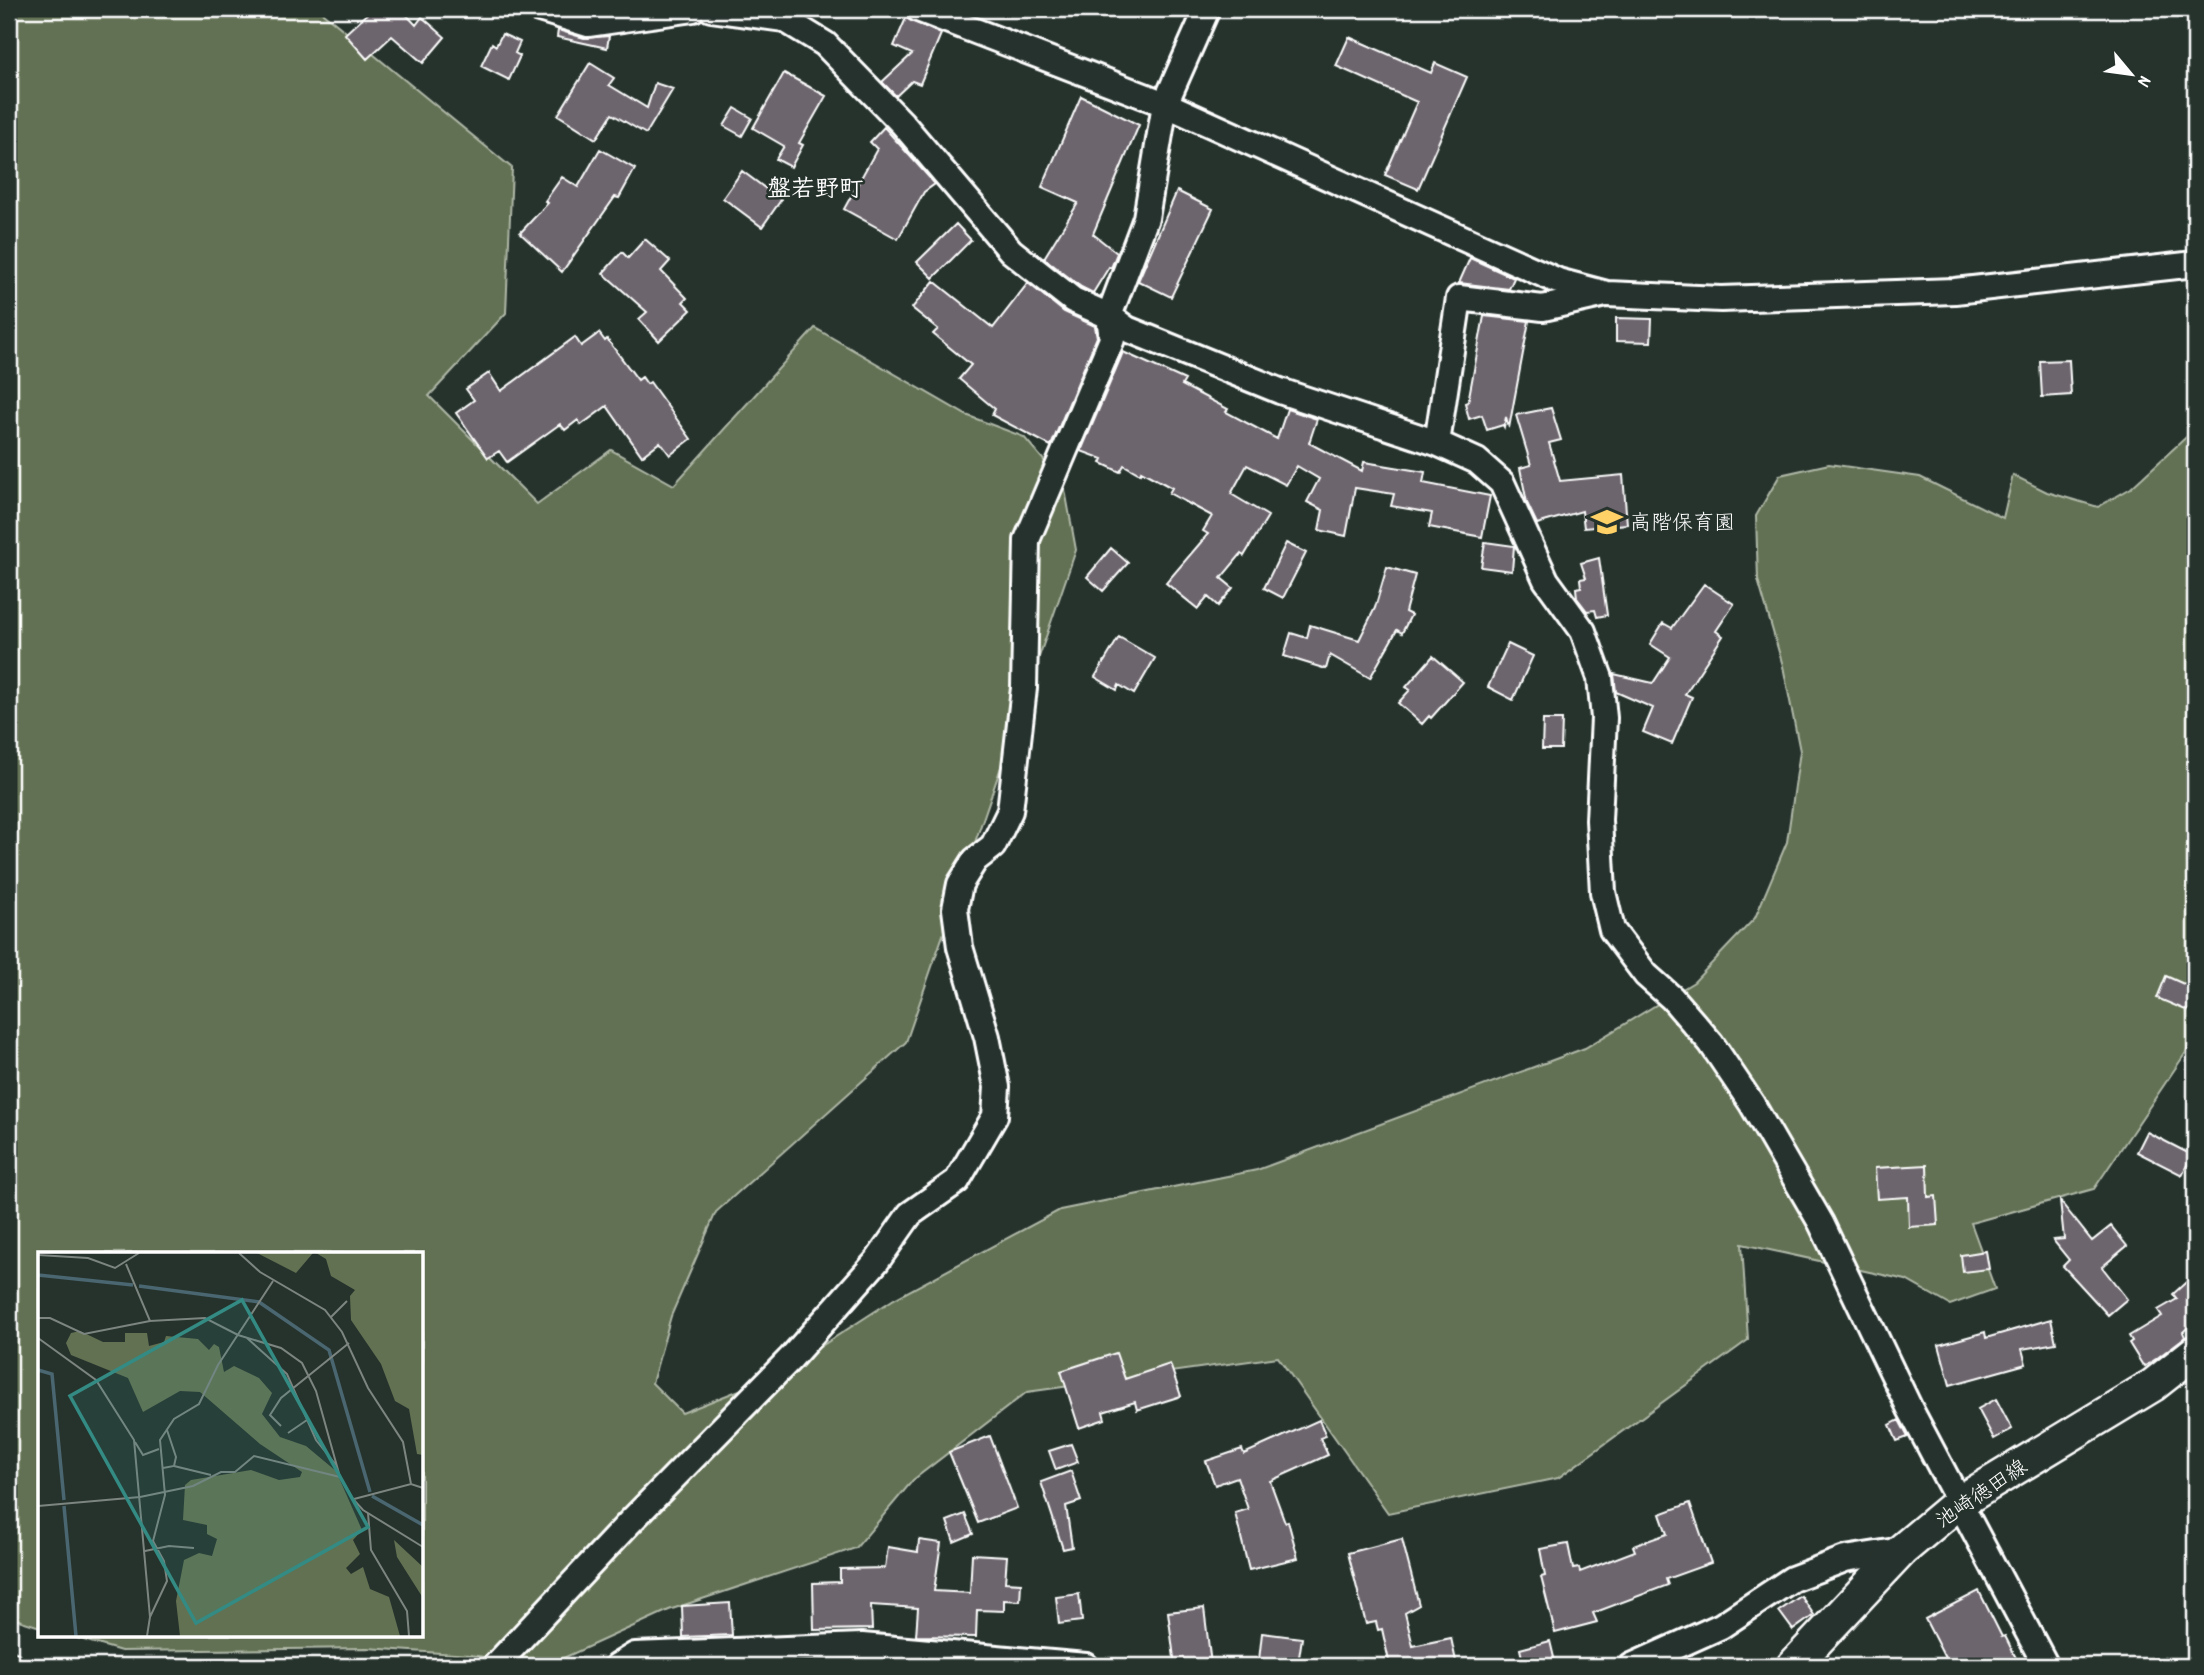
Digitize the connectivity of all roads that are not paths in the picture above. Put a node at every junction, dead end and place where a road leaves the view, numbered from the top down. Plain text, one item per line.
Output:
1 (539, 9) edge
2 (693, 9) edge
3 (711, 9) edge
4 (918, 9) edge
5 (1207, 9) edge
6 (1165, 104) junction
7 (2195, 264) edge
8 (1607, 294) junction
9 (1109, 316) junction
10 (1437, 443) junction
11 (2195, 1352) edge
12 (1958, 1503) junction
13 (1902, 1550) junction
14 (495, 1666) edge
15 (617, 1666) edge
16 (1086, 1666) edge
17 (1632, 1666) edge
18 (1793, 1666) edge
19 (2046, 1666) edge

1 - 2 street
3 - 9 street
4 - 6 street
5 - 6 street
6 - 8 street
6 - 9 street
7 - 8 street
8 - 10 street
9 - 10 street
9 - 14 street
10 - 12 street
11 - 12 main road, 池崎徳田線
12 - 13 main road, 池崎徳田線
12 - 19 street
13 - 17 street
13 - 18 main road, 池崎徳田線
15 - 16 street

